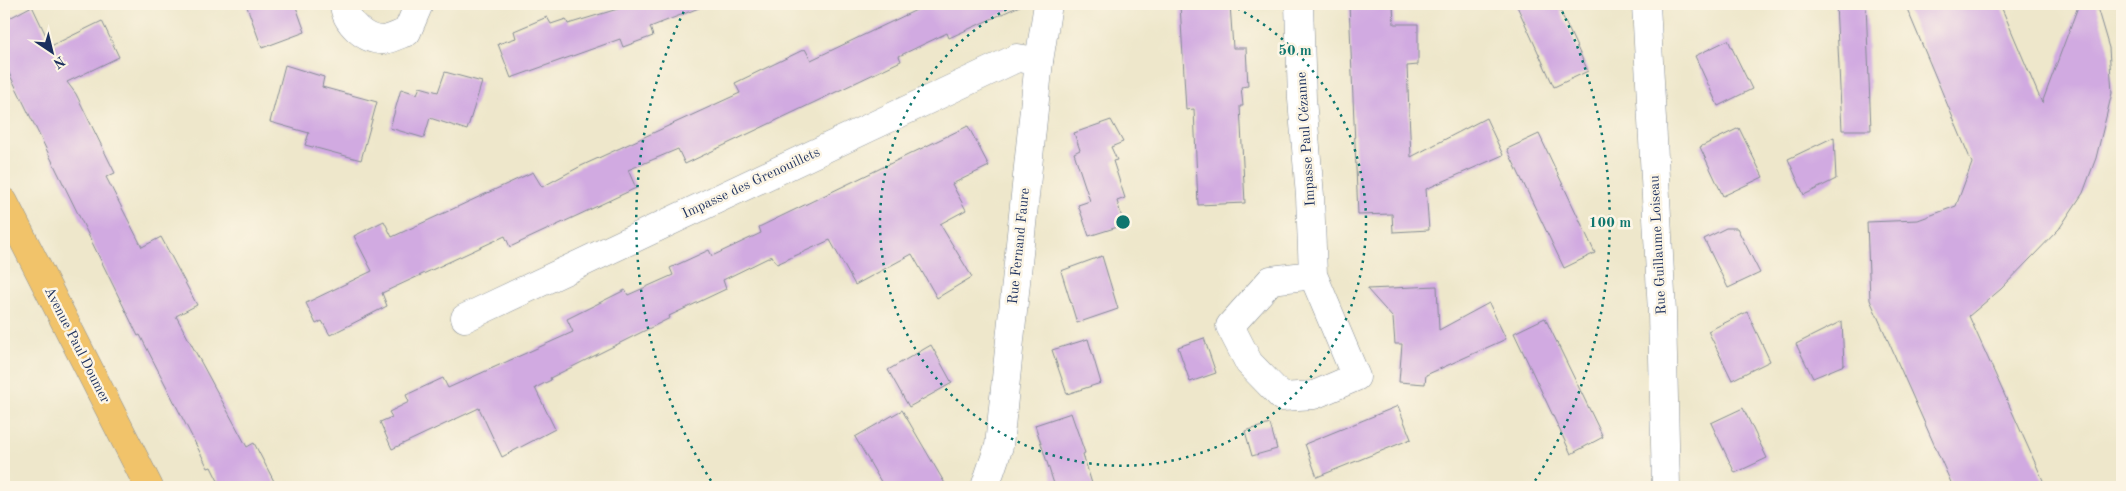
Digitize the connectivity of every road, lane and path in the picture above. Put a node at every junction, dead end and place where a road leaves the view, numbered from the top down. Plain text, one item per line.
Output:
1 (344, 4) edge
2 (419, 4) edge
3 (1048, 4) edge
4 (1299, 4) edge
5 (1646, 4) edge
6 (1039, 61) junction
7 (4, 202) edge
8 (1313, 275) junction
9 (465, 318) dead end
10 (149, 487) edge
11 (985, 487) edge
12 (1666, 487) edge

1 - 2 street
3 - 6 street, Rue Fernand Faure
4 - 8 street, Impasse Paul Cézanne
5 - 12 street, Rue Guillaume Loiseau
6 - 9 street, Impasse des Grenouillets
6 - 11 street, Rue Fernand Faure
7 - 10 main road, Avenue Paul Doumer
8 - 8 street, Impasse Paul Cézanne

